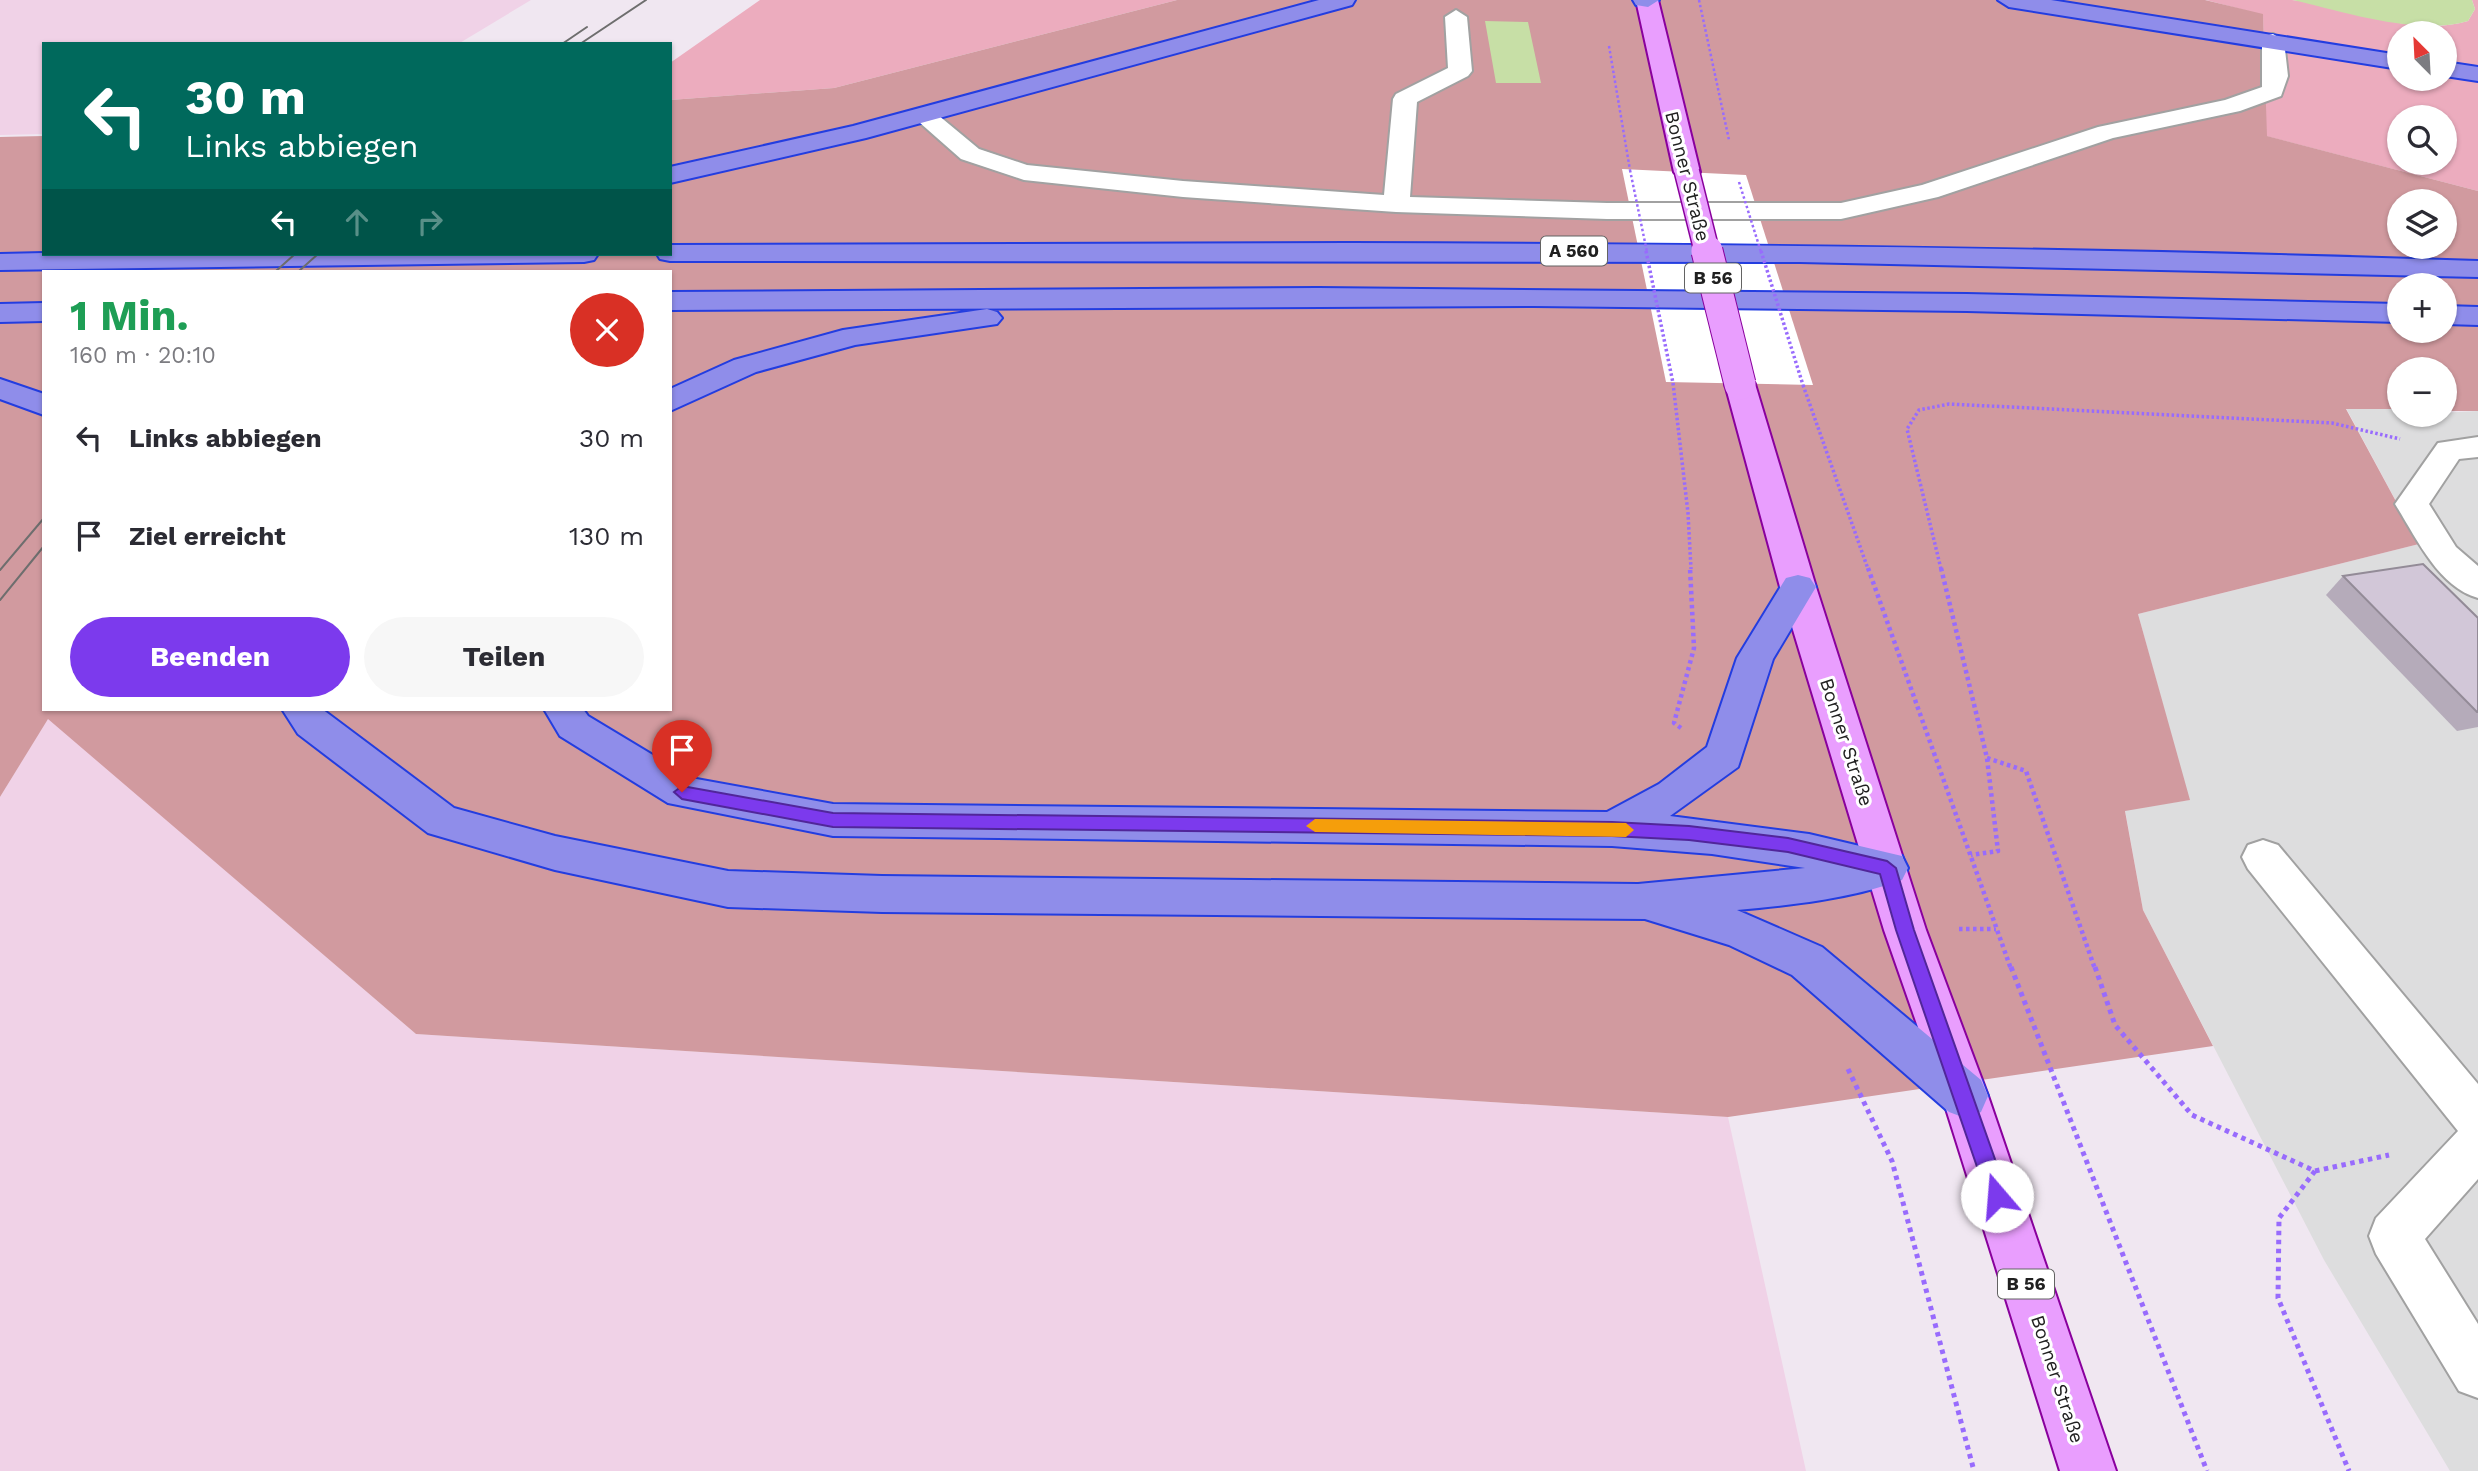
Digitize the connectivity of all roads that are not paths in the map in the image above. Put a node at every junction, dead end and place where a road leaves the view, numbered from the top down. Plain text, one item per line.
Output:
1 (1344, 0) edge
2 (1647, 0) edge
3 (2009, 0) edge
4 (1456, 17) dead end
5 (2273, 41) junction
6 (2387, 60) edge
7 (2457, 71) edge
8 (2478, 74) edge
9 (923, 115) junction
10 (672, 175) edge
11 (1396, 204) junction
12 (42, 252) edge
13 (672, 253) edge
14 (0, 256) edge
15 (438, 256) edge
16 (0, 262) edge
17 (2478, 269) edge
18 (1377, 299) junction
19 (672, 301) edge
20 (42, 312) edge
21 (0, 313) edge
22 (2387, 313) edge
23 (2457, 315) edge
24 (2478, 316) edge
25 (0, 388) edge
26 (672, 400) edge
27 (42, 404) edge
28 (2463, 449) edge
29 (2478, 586) edge
30 (1798, 587) junction
31 (302, 711) edge
32 (564, 711) edge
33 (1612, 829) junction
34 (2263, 857) dead end
35 (1887, 868) junction
36 (1638, 902) junction
37 (1965, 1096) junction
38 (2478, 1120) edge
39 (2478, 1144) edge
40 (2478, 1372) edge
41 (2088, 1471) edge

1 - 9 highway
2 - 30 main road, Bonner Straße / B 56, bridge
3 - 5 highway
4 - 11 street
5 - 6 highway
5 - 11 street
7 - 8 highway
9 - 10 highway
9 - 11 street
12 - 14 highway
13 - 17 highway, A 560
15 - 16 highway
18 - 19 highway
18 - 22 highway
18 - 26 highway
20 - 21 highway
23 - 24 highway
25 - 27 highway
28 - 29 street
30 - 33 highway
30 - 35 main road, Bonner Straße / B 56
31 - 36 highway
32 - 33 highway
33 - 35 highway
34 - 38 street
35 - 36 highway
35 - 37 main road, Bonner Straße / B 56
36 - 37 highway
37 - 41 main road, Bonner Straße / B 56
39 - 40 street

